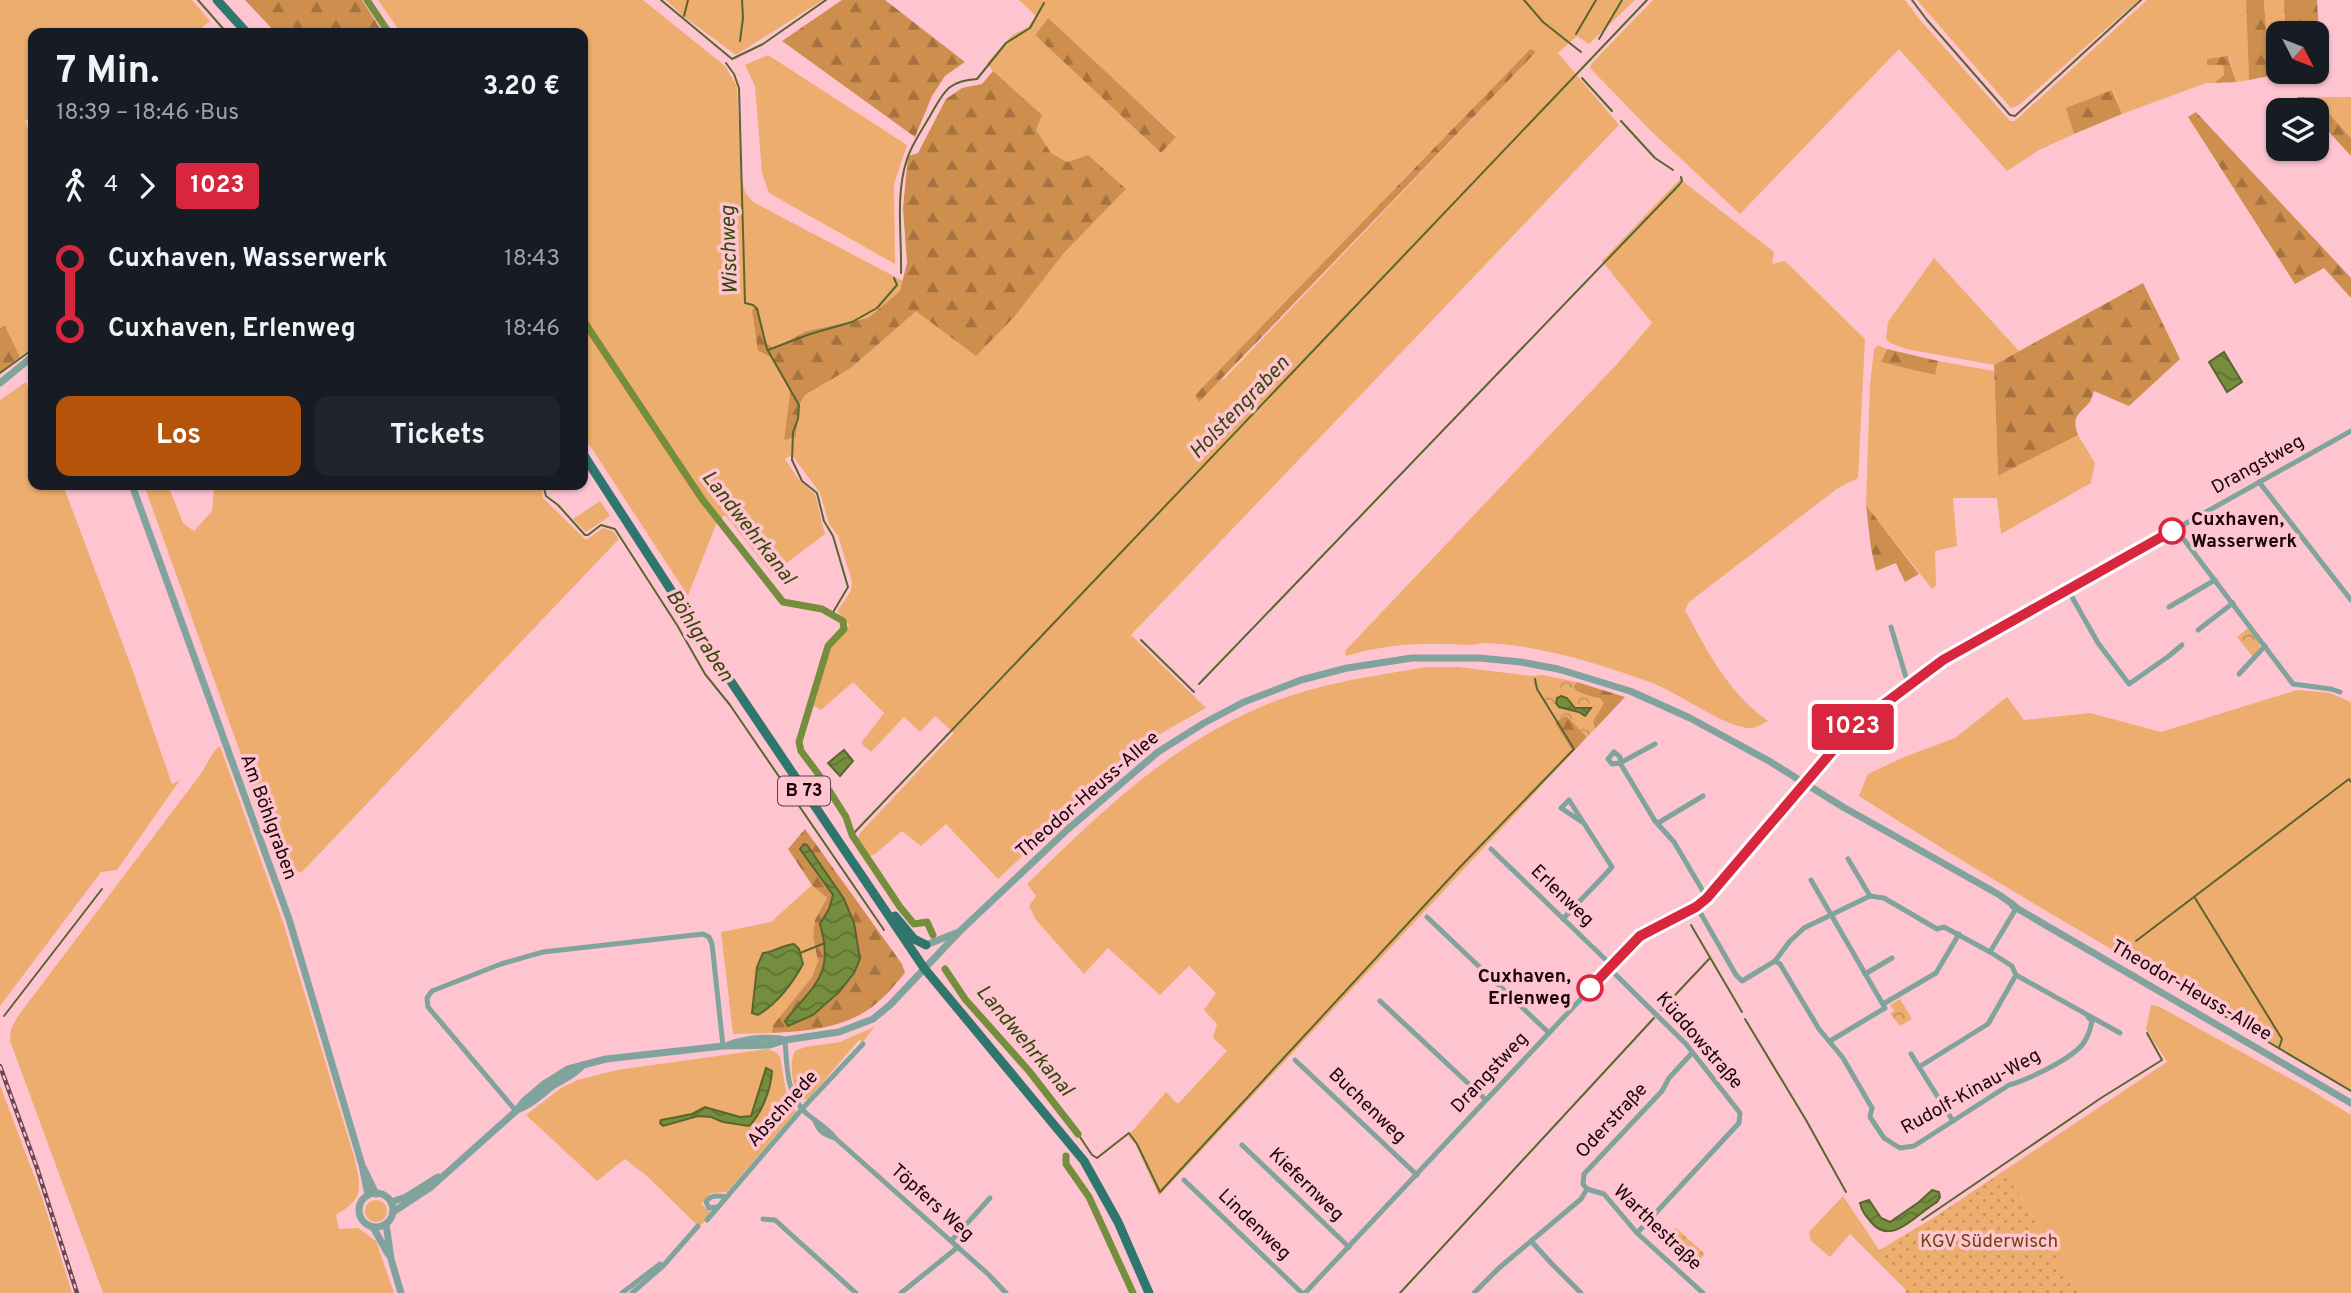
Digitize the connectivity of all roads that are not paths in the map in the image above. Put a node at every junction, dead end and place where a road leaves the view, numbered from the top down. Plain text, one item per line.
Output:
1 (217, 0) edge
2 (242, 28) edge
3 (28, 360) edge
4 (0, 383) edge
5 (2351, 431) edge
6 (588, 462) edge
7 (2259, 482) junction
8 (134, 490) edge
9 (2176, 529) junction
10 (2215, 580) junction
11 (2067, 590) junction
12 (2351, 600) edge
13 (2233, 603) junction
14 (2169, 607) dead end
15 (1891, 627) dead end
16 (2198, 630) dead end
17 (2182, 645) dead end
18 (2265, 646) junction
19 (2239, 674) dead end
20 (1908, 684) junction
21 (2340, 692) dead end
22 (1655, 744) dead end
23 (1804, 782) junction
24 (1703, 796) dead end
25 (1582, 822) dead end
26 (1658, 823) junction
27 (1491, 849) dead end
28 (1849, 859) dead end
29 (1811, 880) dead end
30 (1870, 896) junction
31 (876, 897) junction
32 (1707, 898) junction
33 (1696, 907) junction
34 (2016, 907) junction
35 (1831, 914) junction
36 (1427, 917) dead end
37 (1563, 919) junction
38 (960, 932) junction
39 (1959, 934) junction
40 (926, 945) joint
41 (1990, 952) junction
42 (1892, 958) dead end
43 (1775, 961) junction
44 (1610, 967) junction
45 (924, 968) junction
46 (1865, 974) junction
47 (2016, 975) junction
48 (1380, 1001) dead end
49 (1883, 1004) junction
50 (2088, 1017) junction
51 (2120, 1033) dead end
52 (1549, 1034) junction
53 (785, 1040) junction
54 (1830, 1041) junction
55 (863, 1044) dead end
56 (723, 1046) junction
57 (1692, 1053) junction
58 (1911, 1054) dead end
59 (1295, 1060) dead end
60 (1919, 1067) junction
61 (1486, 1100) junction
62 (2351, 1102) edge
63 (802, 1109) junction
64 (516, 1111) junction
65 (1953, 1121) junction
66 (1242, 1145) dead end
67 (442, 1175) junction
68 (1417, 1175) junction
69 (1184, 1180) dead end
70 (1587, 1189) junction
71 (372, 1195) junction
72 (727, 1197) junction
73 (990, 1198) dead end
74 (391, 1202) junction
75 (719, 1206) junction
76 (393, 1212) junction
77 (763, 1219) dead end
78 (707, 1220) dead end
79 (386, 1224) junction
80 (698, 1226) dead end
81 (373, 1227) junction
82 (1637, 1233) junction
83 (951, 1241) junction
84 (1531, 1241) junction
85 (958, 1247) junction
86 (1349, 1247) junction
87 (668, 1258) junction
88 (391, 1259) junction
89 (401, 1293) edge
90 (622, 1293) edge
91 (632, 1293) edge
92 (856, 1293) edge
93 (901, 1293) edge
94 (1006, 1293) edge
95 (1149, 1293) edge
96 (1304, 1293) edge
97 (1474, 1293) edge
98 (1581, 1293) edge
99 (1703, 1293) edge

1 - 2 main road
3 - 4 street
5 - 7 street, Drangstweg
6 - 31 main road, B 73
7 - 9 street, Drangstweg
7 - 12 street
8 - 71 street, Am Böhlgraben
9 - 10 street
9 - 11 street, Drangstweg
10 - 13 street
10 - 14 street
11 - 17 street
11 - 20 street, Drangstweg
13 - 16 street
13 - 18 street
15 - 20 street
18 - 19 street
18 - 21 street
20 - 23 street, Drangstweg
22 - 26 street
23 - 32 street, Drangstweg
23 - 34 street, Theodor-Heuss-Allee
23 - 38 street, Theodor-Heuss-Allee
24 - 26 street
25 - 37 street
26 - 32 street
27 - 37 street, Erlenweg
28 - 30 street
29 - 35 street
30 - 35 street
30 - 39 street
31 - 40 main road, B 73
31 - 45 main road, B 73
32 - 33 street, Drangstweg
33 - 43 street
33 - 44 street, Drangstweg
34 - 41 street
34 - 62 street, Theodor-Heuss-Allee
35 - 43 street
35 - 46 street
36 - 52 street
37 - 44 street, Erlenweg
38 - 40 street
38 - 45 street, Theodor-Heuss-Allee
39 - 41 street
39 - 49 street
41 - 47 street
42 - 46 street
43 - 54 street, Rudolf-Kinau-Weg
44 - 52 street, Drangstweg
44 - 57 street, Küddowstraße
45 - 53 street, Theodor-Heuss-Allee
45 - 95 main road, B 73
46 - 49 street
47 - 50 street
47 - 60 street
48 - 61 street
49 - 54 street
50 - 51 street
50 - 65 street, Rudolf-Kinau-Weg
52 - 61 street, Drangstweg
53 - 56 street, Theodor-Heuss-Allee
53 - 63 street, Töpfers Weg
54 - 65 street, Rudolf-Kinau-Weg
55 - 63 street, Abschnede
56 - 64 street, Theodor-Heuss-Allee
56 - 64 street
57 - 70 street, Oderstraße
57 - 82 street, Küddowstraße
58 - 60 street
59 - 68 street, Buchenweg
60 - 65 street
61 - 68 street, Drangstweg
63 - 72 street, Abschnede
63 - 83 street, Töpfers Weg
64 - 67 street
66 - 86 street, Kiefernweg
67 - 74 street
67 - 76 street
68 - 86 street, Drangstweg
69 - 96 street, Lindenweg
70 - 82 street, Warthestraße
70 - 84 street, Oderstraße
71 - 74 street
71 - 81 street
72 - 75 street, Abschnede
72 - 75 street, Abschnede
73 - 83 street
74 - 76 street
75 - 78 street, Abschnede
76 - 79 street
77 - 92 street
79 - 81 street
79 - 88 street
80 - 87 street
81 - 88 street
82 - 99 street, Warthestraße
83 - 85 street, Töpfers Weg
84 - 97 street, Oderstraße
84 - 98 street
85 - 93 street
85 - 94 street, Töpfers Weg
86 - 96 street, Drangstweg
87 - 90 street
87 - 91 street
88 - 89 street

